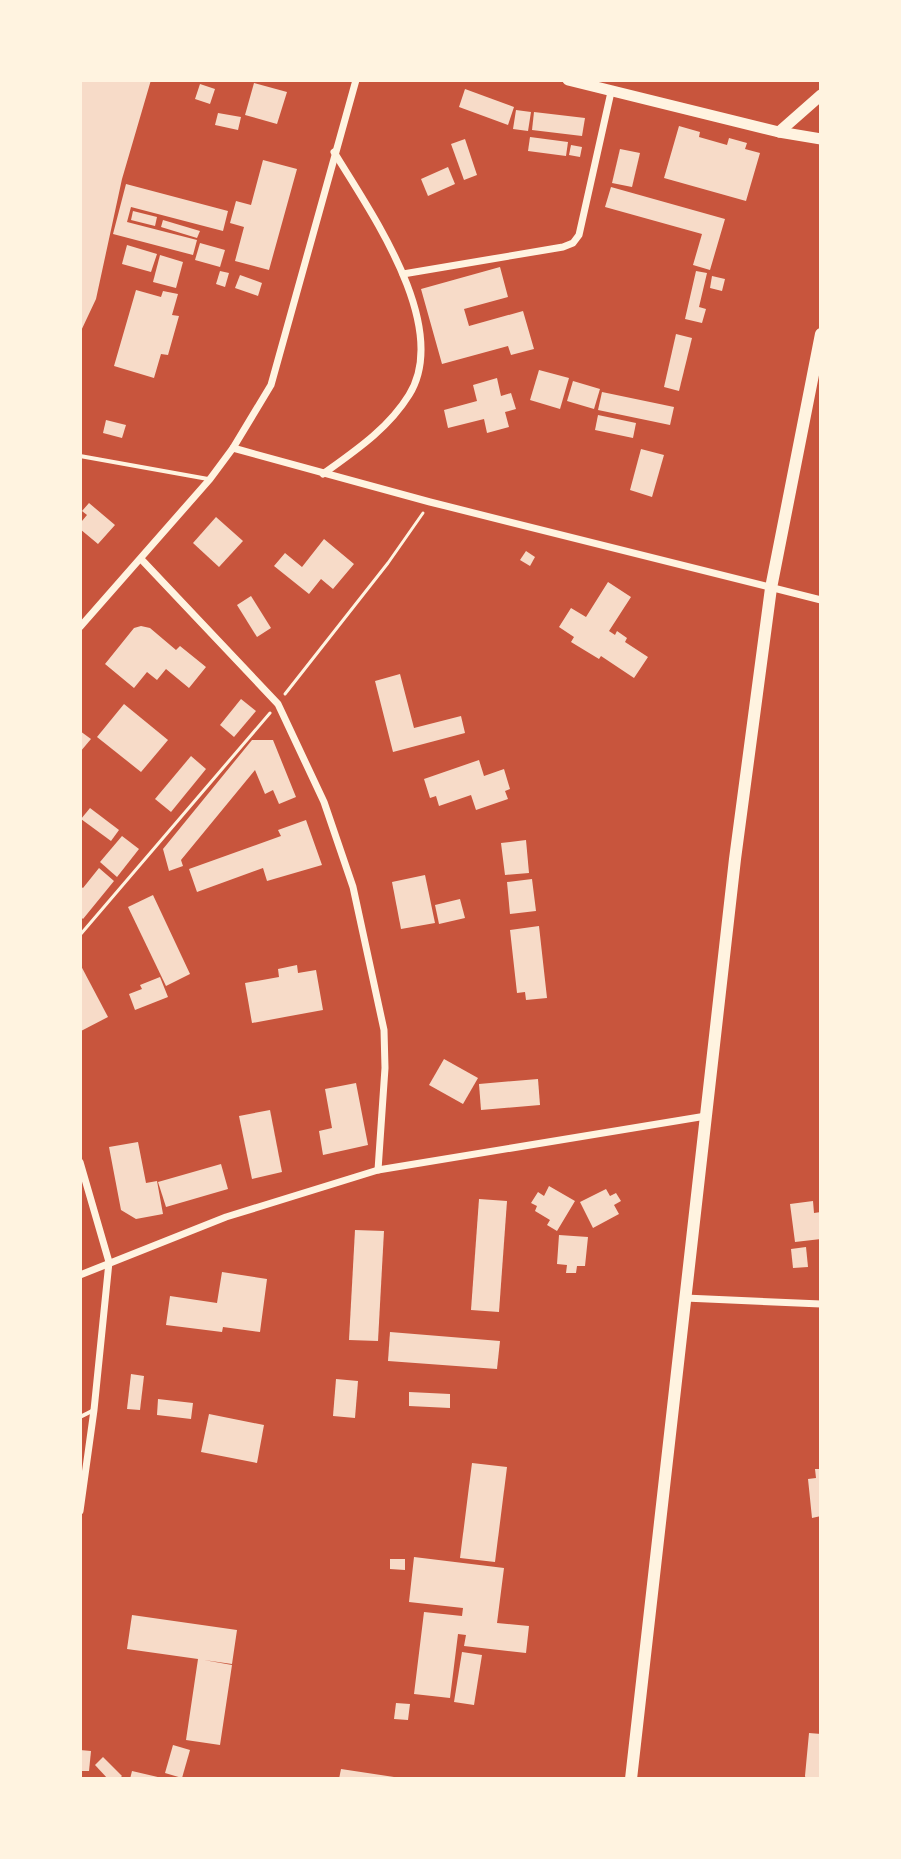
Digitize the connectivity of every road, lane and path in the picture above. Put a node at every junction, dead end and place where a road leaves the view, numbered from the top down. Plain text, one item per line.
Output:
1 (356, 80) edge
2 (568, 80) edge
3 (594, 83) edge
4 (611, 92) junction
5 (821, 95) edge
6 (779, 132) junction
7 (821, 139) edge
8 (334, 152) junction
9 (403, 274) junction
10 (821, 334) edge
11 (233, 448) junction
12 (80, 456) edge
13 (323, 474) junction
14 (210, 479) junction
15 (430, 502) junction
16 (141, 559) junction
17 (771, 588) junction
18 (821, 600) edge
19 (80, 627) edge
20 (278, 704) junction
21 (80, 935) edge
22 (706, 1116) junction
23 (80, 1162) edge
24 (378, 1170) junction
25 (109, 1262) junction
26 (80, 1275) edge
27 (685, 1298) junction
28 (821, 1304) edge
29 (94, 1410) junction
30 (80, 1417) edge
31 (80, 1511) edge
32 (631, 1779) edge

1 - 8 street
2 - 3 main road
3 - 4 main road
4 - 6 main road
4 - 9 street
5 - 6 main road
6 - 7 main road
8 - 9 street
8 - 11 street
9 - 13 street
10 - 17 highway
11 - 13 street
11 - 14 street
12 - 14 lane
13 - 15 street
14 - 16 street
15 - 17 street
15 - 20 path
16 - 19 street
16 - 20 street
17 - 18 street
17 - 22 highway
20 - 21 path
20 - 24 street
22 - 24 street
22 - 27 highway
23 - 25 street
24 - 25 street
25 - 26 street
25 - 29 street
27 - 28 street
27 - 32 highway
29 - 30 lane
29 - 31 street

